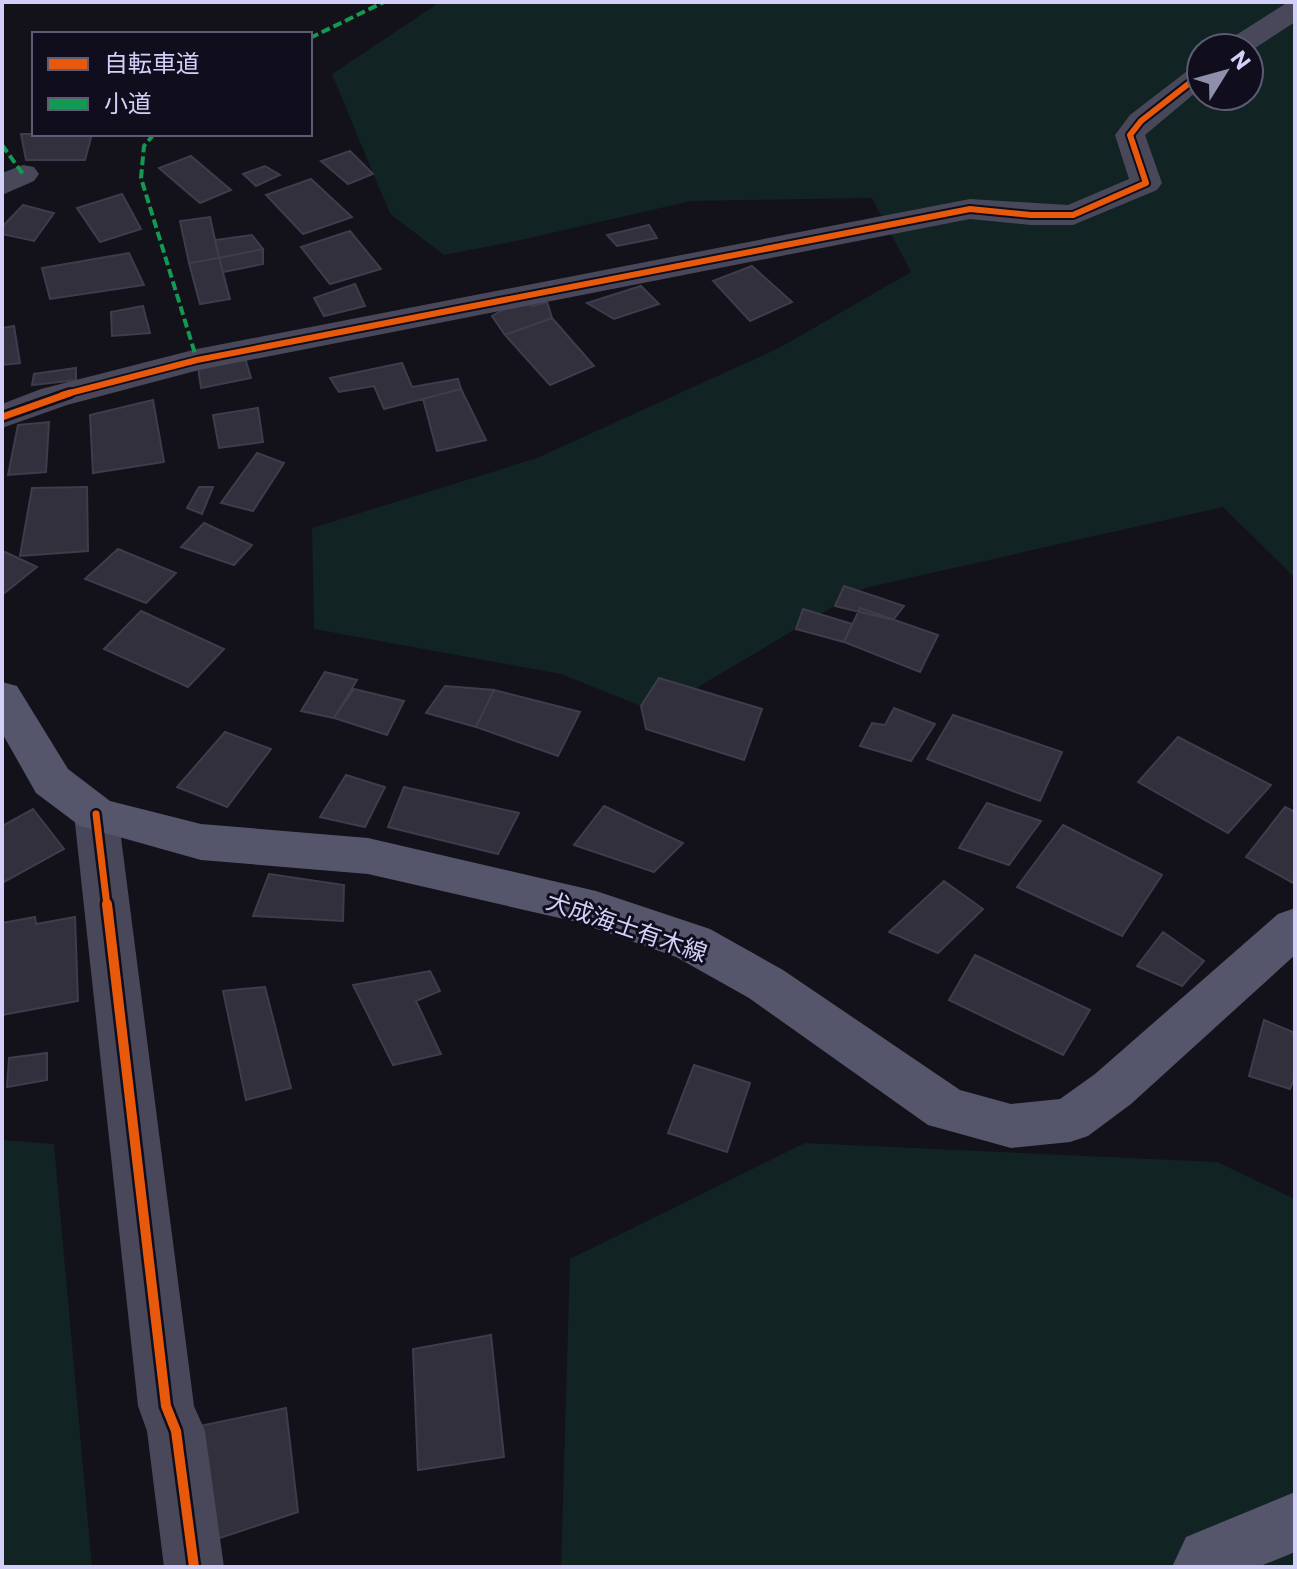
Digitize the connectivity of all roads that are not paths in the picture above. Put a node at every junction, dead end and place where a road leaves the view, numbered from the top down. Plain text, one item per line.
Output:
1 (1295, 10) edge
2 (1260, 32) edge
3 (1185, 87) edge
4 (2, 417) edge
5 (2, 697) edge
6 (96, 814) junction
7 (1295, 927) edge
8 (1295, 1522) edge
9 (194, 1567) edge
10 (1202, 1567) edge

1 - 2 street
3 - 4 street
5 - 6 main road, 犬成海士有木線
6 - 7 main road, 犬成海士有木線
6 - 9 street
8 - 10 main road

